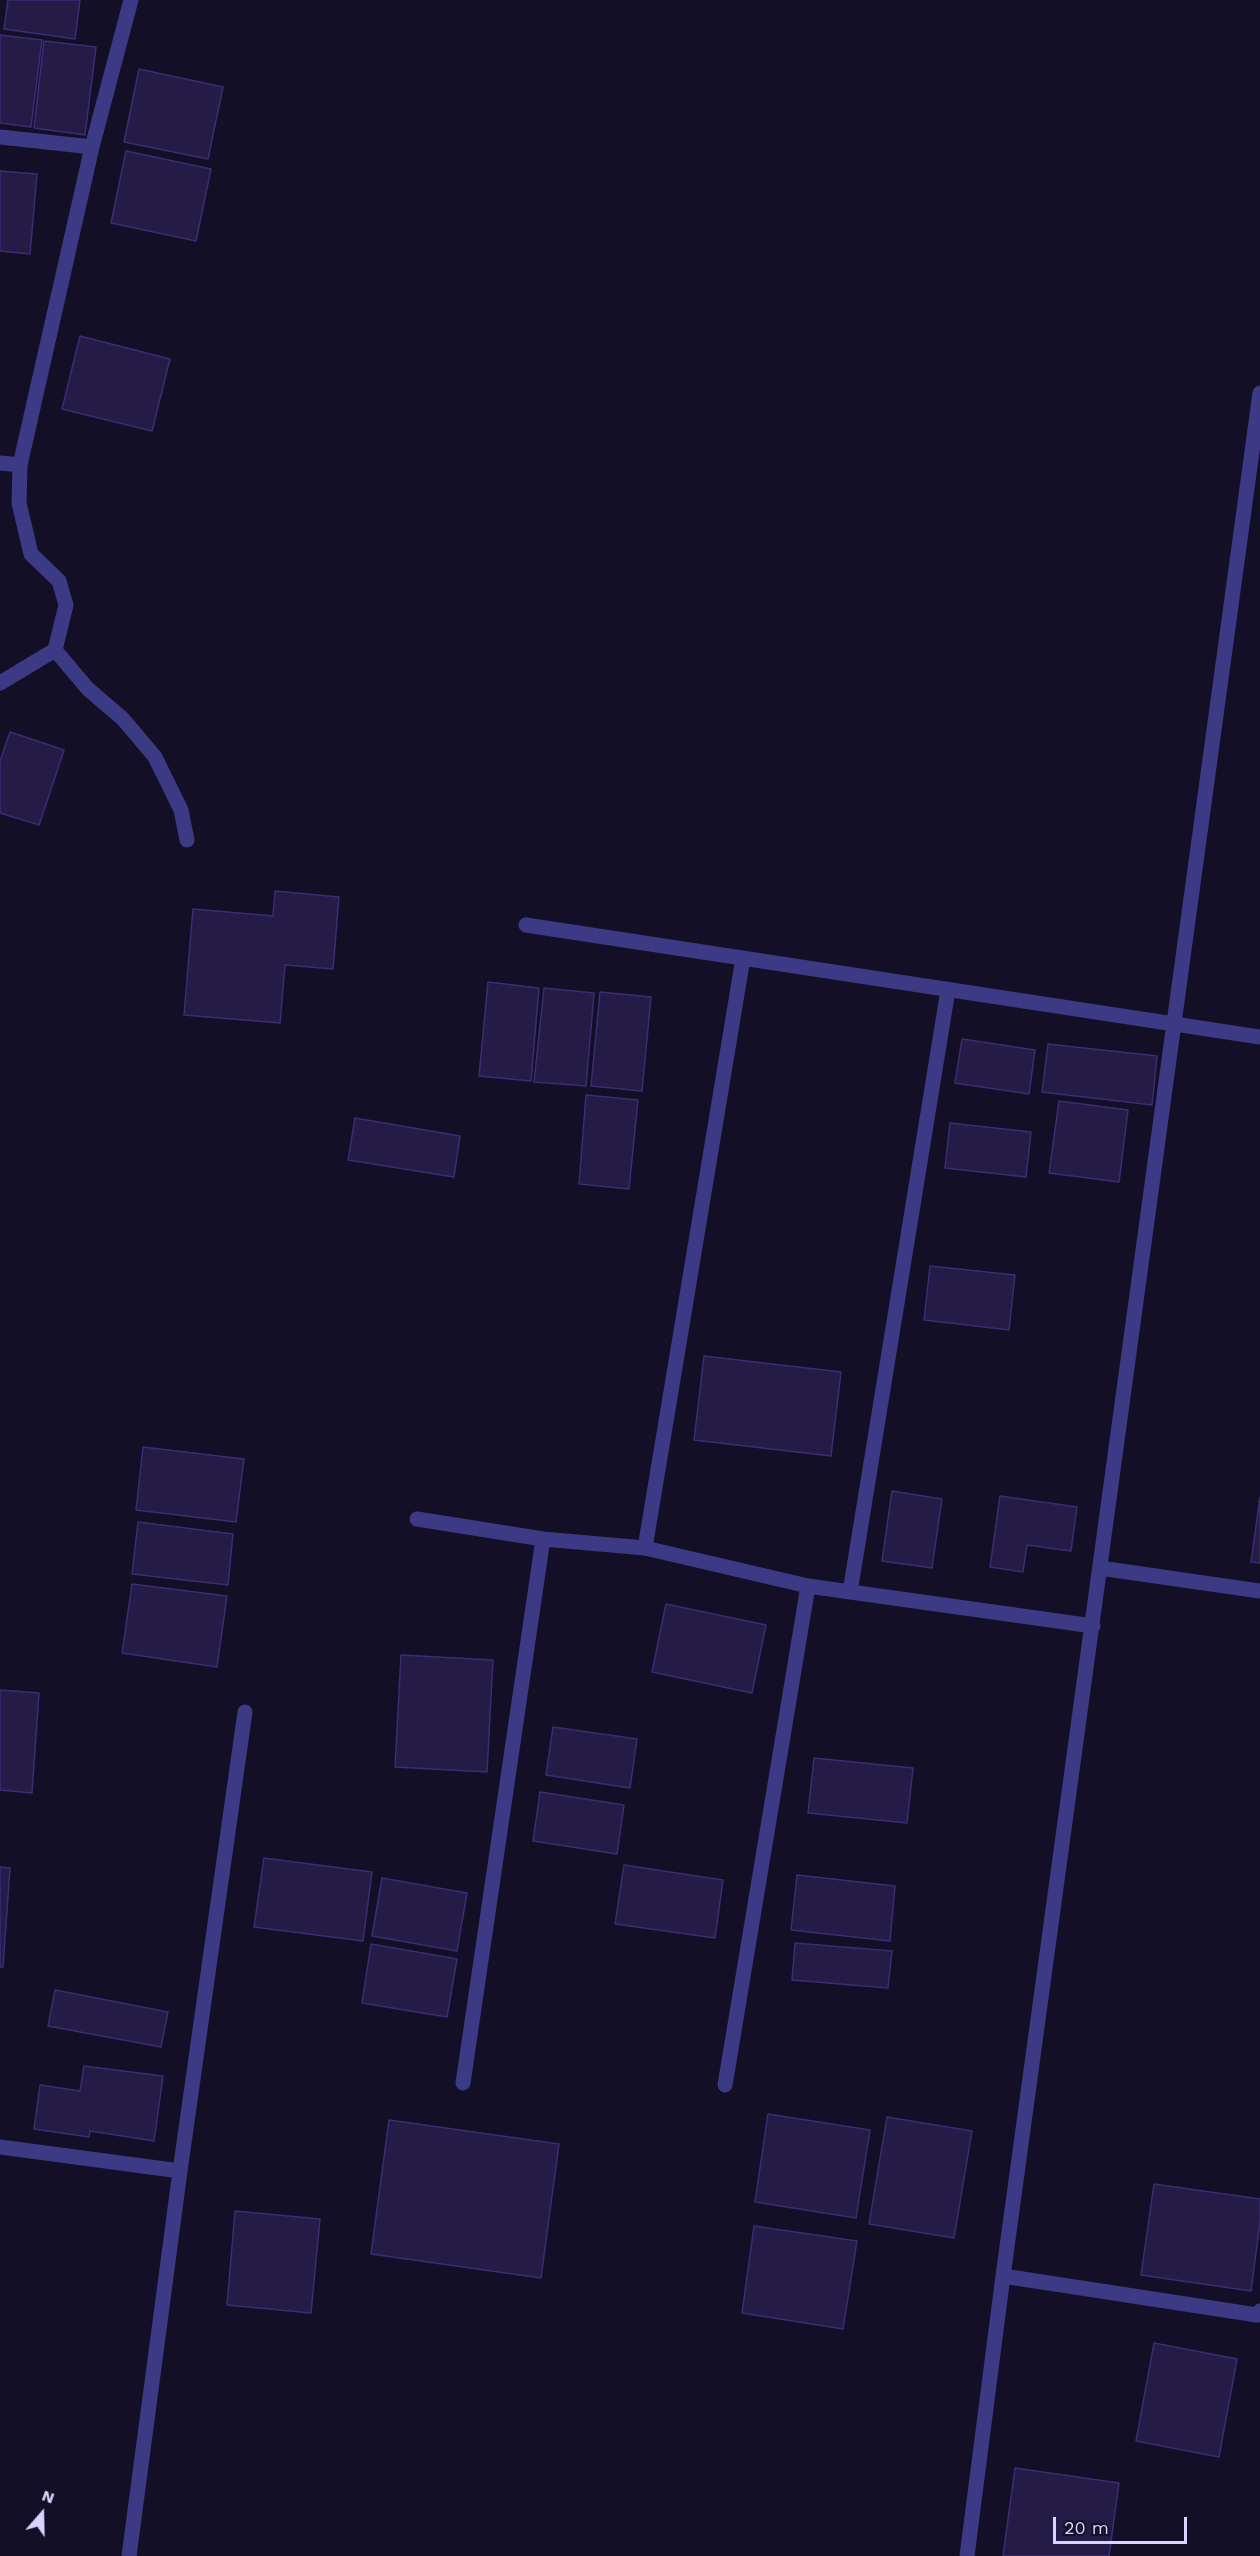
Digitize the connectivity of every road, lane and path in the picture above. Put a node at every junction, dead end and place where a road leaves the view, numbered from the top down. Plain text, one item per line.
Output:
1 (131, 0) edge
2 (0, 137) edge
3 (92, 147) junction
4 (1260, 393) edge
5 (0, 464) edge
6 (20, 465) junction
7 (55, 650) junction
8 (0, 683) edge
9 (187, 840) dead end
10 (526, 925) dead end
11 (743, 958) junction
12 (948, 990) junction
13 (1174, 1024) junction
14 (1260, 1037) edge
15 (417, 1519) dead end
16 (543, 1539) junction
17 (645, 1548) junction
18 (1100, 1568) junction
19 (808, 1586) junction
20 (1260, 1591) edge
21 (850, 1592) junction
22 (1093, 1626) junction
23 (245, 1712) dead end
24 (463, 2083) dead end
25 (725, 2085) dead end
26 (0, 2147) edge
27 (180, 2171) junction
28 (1003, 2276) junction
29 (1260, 2311) edge
30 (129, 2556) edge
31 (967, 2556) edge

1 - 3 street
2 - 3 street
3 - 6 street
4 - 13 street
5 - 6 street
6 - 7 street
7 - 8 street
7 - 9 street
10 - 11 street
11 - 12 street
11 - 17 street
12 - 13 street
12 - 21 street
13 - 14 street
13 - 18 street
15 - 16 street
16 - 17 street
16 - 24 street
17 - 19 street
18 - 20 street
18 - 22 street
19 - 21 street
19 - 25 street
21 - 22 street
22 - 28 street
23 - 27 street
26 - 27 street
27 - 30 street
28 - 29 street
28 - 31 street

